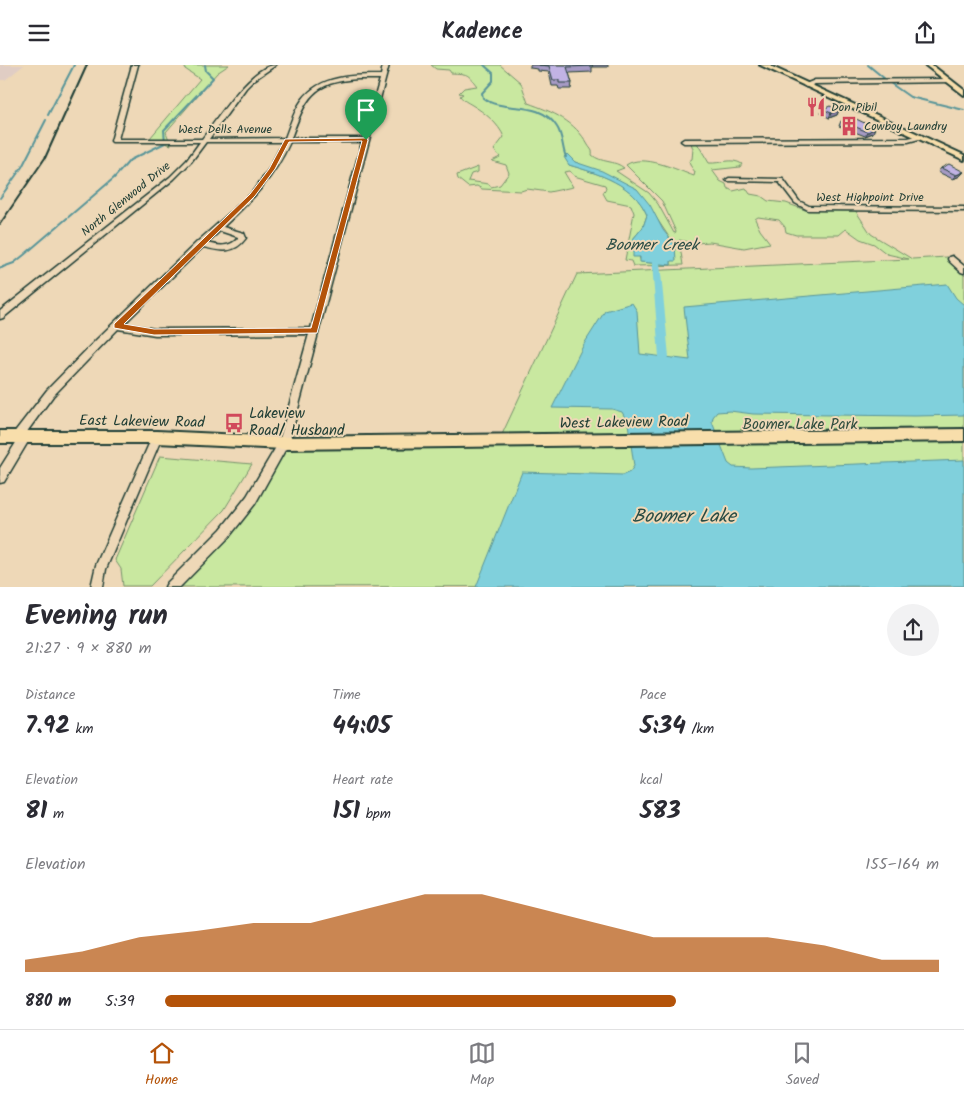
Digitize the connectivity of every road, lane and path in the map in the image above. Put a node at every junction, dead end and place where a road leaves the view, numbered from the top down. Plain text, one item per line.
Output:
1 (135, 65) edge
2 (273, 65) edge
3 (386, 65) edge
4 (763, 65) edge
5 (928, 65) edge
6 (382, 77) junction
7 (948, 81) junction
8 (806, 85) junction
9 (964, 93) edge
10 (921, 137) junction
11 (204, 140) junction
12 (287, 140) junction
13 (366, 140) junction
14 (684, 141) dead end
15 (964, 158) edge
16 (729, 180) dead end
17 (964, 209) edge
18 (217, 228) junction
19 (200, 244) junction
20 (952, 259) dead end
21 (964, 270) edge
22 (0, 316) edge
23 (116, 326) junction
24 (314, 331) junction
25 (964, 435) edge
26 (0, 437) edge
27 (21, 437) junction
28 (157, 437) junction
29 (284, 443) junction
30 (0, 479) edge
31 (97, 587) edge
32 (170, 587) edge

1 - 11 street, West Dells Avenue
2 - 11 street, North Glenwood Drive
3 - 6 street
4 - 8 main road
5 - 7 main road
6 - 12 street
6 - 13 street
7 - 8 street
7 - 9 main road
8 - 10 main road
10 - 14 street
10 - 15 main road
11 - 12 street, West Dells Avenue
11 - 22 street, North Glenwood Drive
12 - 13 street, West Dells Avenue
12 - 18 street
13 - 24 street
16 - 17 street, West Highpoint Drive
18 - 19 street
18 - 19 street
19 - 23 street
20 - 21 street
23 - 24 street
23 - 27 street
24 - 29 street
25 - 29 main road, West Lakeview Road
26 - 27 main road, East Lakeview Road
27 - 28 main road, East Lakeview Road
27 - 30 street
28 - 29 main road, East Lakeview Road
28 - 31 street
29 - 32 street

